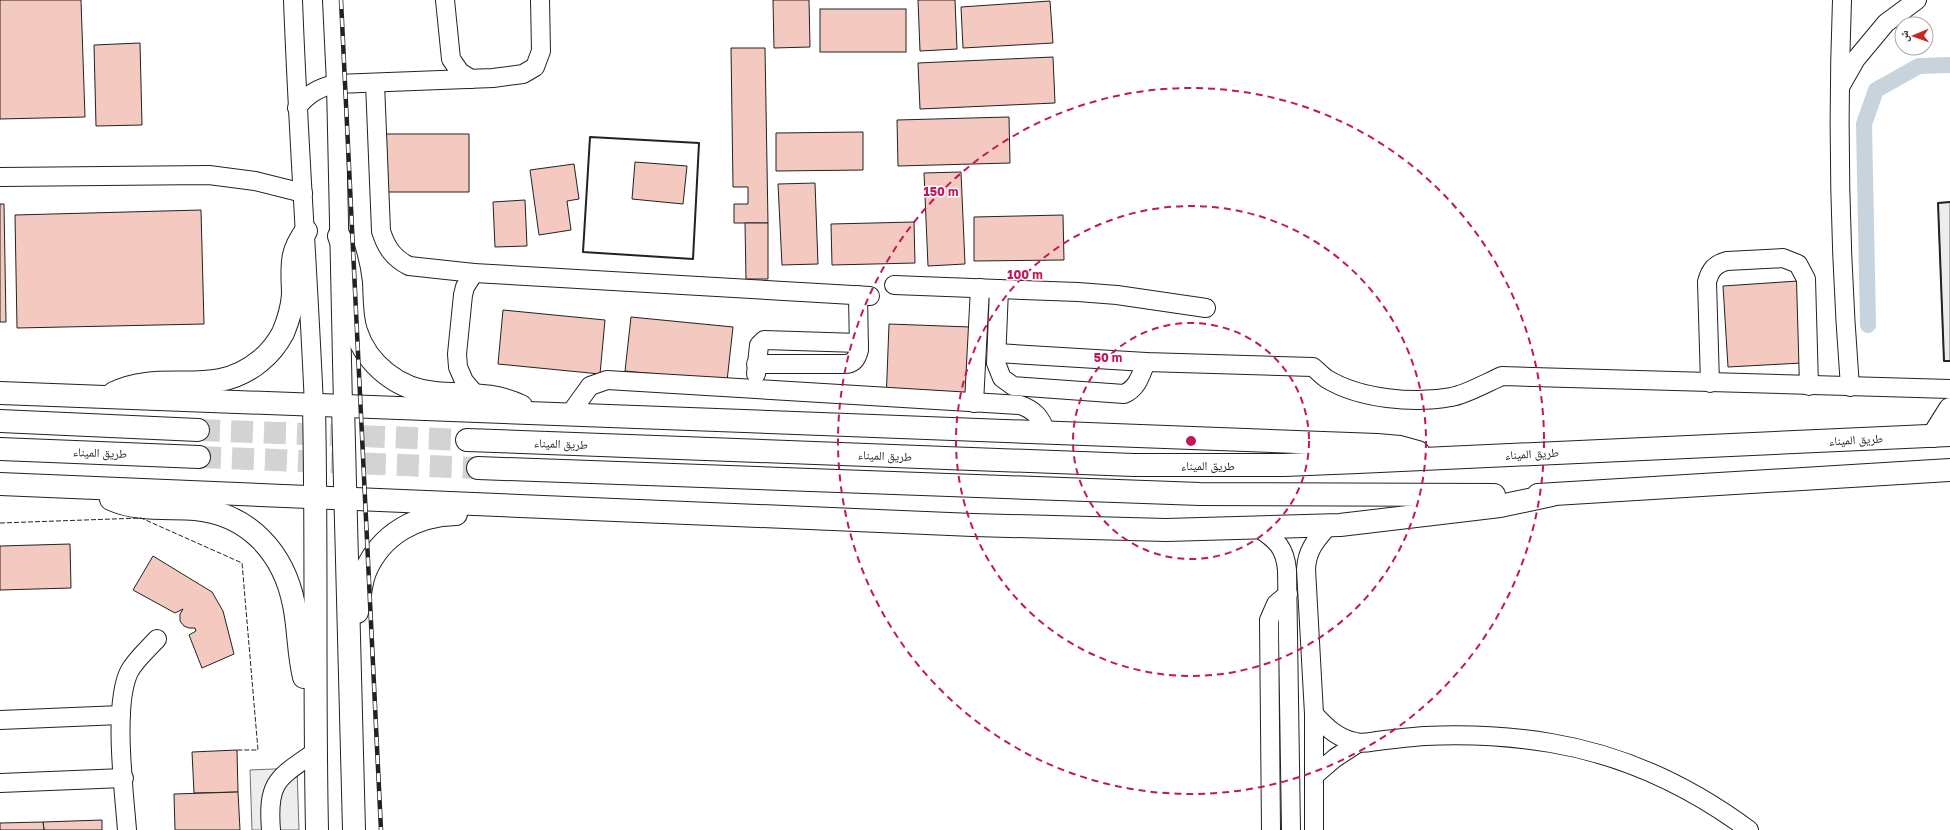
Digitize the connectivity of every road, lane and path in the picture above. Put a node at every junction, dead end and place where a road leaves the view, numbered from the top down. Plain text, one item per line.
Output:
1 (293, 0) edge
2 (445, 0) edge
3 (540, 0) edge
4 (1842, 0) edge
5 (1917, 0) edge
6 (331, 1) edge
7 (471, 79) junction
8 (375, 83) junction
9 (336, 84) junction
10 (1839, 89) junction
11 (297, 108) junction
12 (0, 177) edge
13 (303, 193) junction
14 (306, 230) junction
15 (339, 236) junction
16 (474, 273) junction
17 (894, 285) dead end
18 (980, 288) junction
19 (1000, 289) junction
20 (1206, 308) dead end
21 (859, 343) junction
22 (996, 353) junction
23 (1146, 362) junction
24 (756, 364) junction
25 (1710, 383) junction
26 (1809, 386) junction
27 (1850, 387) junction
28 (755, 389) junction
29 (1950, 389) edge
30 (0, 393) edge
31 (475, 394) junction
32 (104, 397) junction
33 (974, 403) junction
34 (314, 406) junction
35 (343, 406) junction
36 (1950, 409) edge
37 (532, 413) junction
38 (569, 415) junction
39 (0, 421) edge
40 (198, 430) tunnel mouth
41 (1046, 432) junction
42 (1942, 435) edge
43 (467, 440) tunnel mouth
44 (0, 449) edge
45 (199, 457) tunnel mouth
46 (1432, 458) junction
47 (478, 468) tunnel mouth
48 (1950, 470) edge
49 (0, 484) edge
50 (95, 489) junction
51 (1552, 495) junction
52 (316, 498) junction
53 (345, 499) junction
54 (534, 507) junction
55 (1328, 526) junction
56 (1258, 528) junction
57 (1288, 594) junction
58 (157, 639) dead end
59 (348, 658) junction
60 (314, 700) junction
61 (121, 714) junction
62 (1314, 714) junction
63 (0, 720) edge
64 (1358, 743) junction
65 (316, 752) junction
66 (1314, 776) junction
67 (124, 778) junction
68 (0, 783) edge
69 (127, 830) edge
70 (271, 830) edge
71 (317, 830) edge
72 (354, 830) edge
73 (1271, 830) edge
74 (1291, 830) edge
75 (1314, 830) edge
76 (1749, 830) edge

1 - 11 street
2 - 7 street
3 - 7 street
4 - 10 street
5 - 10 street
6 - 9 street
7 - 8 street
8 - 9 street
8 - 16 street
9 - 11 street
9 - 15 street
10 - 27 street
11 - 13 street
12 - 13 street
13 - 14 street
14 - 32 highway
14 - 34 street
15 - 31 highway
15 - 35 street
16 - 21 street
16 - 31 street
17 - 18 street
18 - 19 street
18 - 33 street
19 - 20 street
19 - 22 street
21 - 24 street
21 - 24 street
22 - 23 street
22 - 23 street
23 - 25 street
24 - 28 street
25 - 26 street
25 - 26 street
26 - 27 street
27 - 29 street
28 - 33 street
28 - 38 street
30 - 32 highway
31 - 37 highway
32 - 34 highway
33 - 41 street
34 - 35 highway
34 - 52 highway
35 - 37 highway
35 - 53 highway
36 - 42 highway
37 - 38 highway
38 - 41 highway
39 - 40 highway
41 - 46 highway
42 - 46 highway, طريق الميناء
43 - 46 highway, طريق الميناء
44 - 45 highway, طريق الميناء
47 - 51 highway
48 - 51 highway
49 - 50 highway
50 - 52 highway
50 - 60 highway
51 - 55 highway
52 - 53 highway
52 - 60 highway
53 - 54 highway
53 - 59 highway
54 - 56 highway
54 - 59 highway
55 - 56 highway
55 - 62 street
56 - 57 street
57 - 73 street
57 - 74 street
58 - 61 street
59 - 72 highway
60 - 65 highway
61 - 63 street
61 - 67 street
62 - 64 street
62 - 66 street
64 - 66 street
64 - 76 street
65 - 70 street
65 - 71 highway
66 - 75 street
67 - 68 street
67 - 69 street

